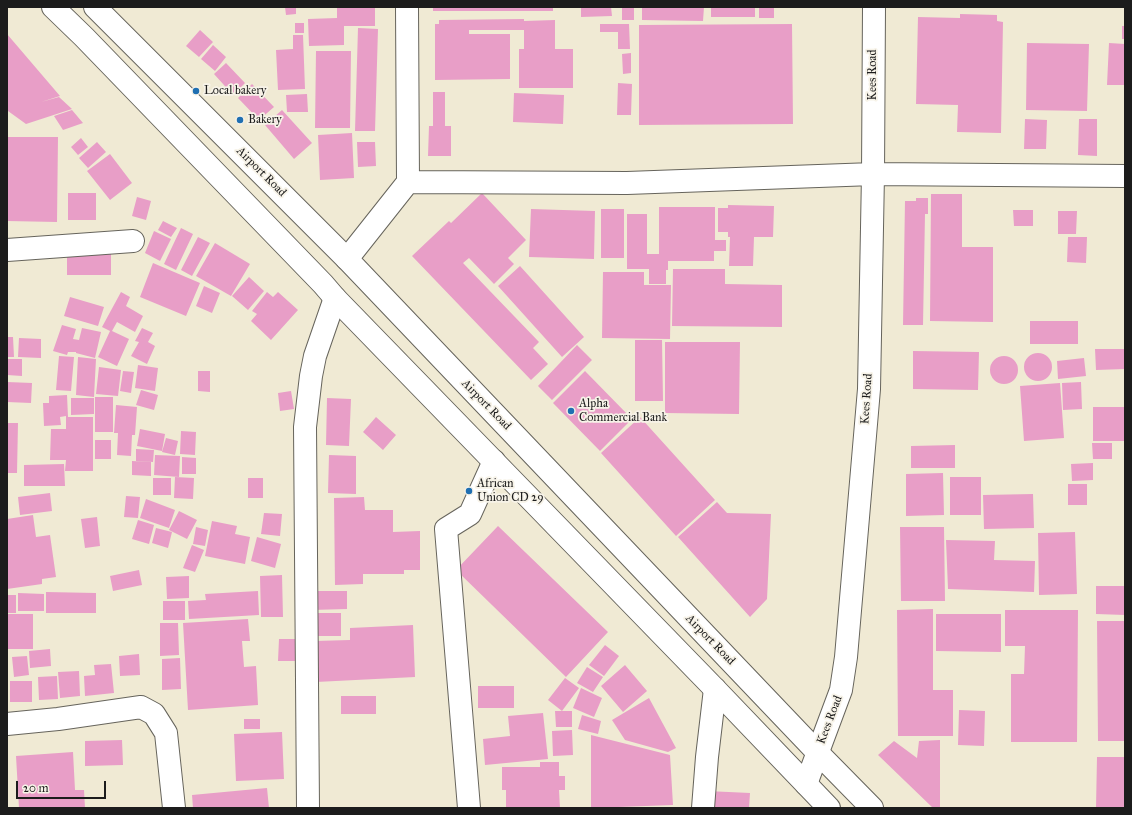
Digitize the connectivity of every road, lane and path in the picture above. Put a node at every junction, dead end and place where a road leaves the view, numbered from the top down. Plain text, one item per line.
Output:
1 (53, 7) edge
2 (95, 7) edge
3 (407, 7) edge
4 (874, 7) edge
5 (873, 174) junction
6 (1125, 176) edge
7 (408, 182) junction
8 (133, 241) dead end
9 (7, 250) edge
10 (347, 259) junction
11 (335, 298) junction
12 (494, 462) junction
13 (715, 689) junction
14 (7, 724) edge
15 (818, 753) junction
16 (806, 784) junction
17 (174, 808) edge
18 (308, 808) edge
19 (469, 808) edge
20 (703, 808) edge
21 (829, 808) edge
22 (872, 808) edge

1 - 11 street
2 - 10 street, Airport Road
3 - 7 street
4 - 5 street, Kees Road
5 - 6 street
5 - 7 street
5 - 15 street, Kees Road
7 - 10 street
8 - 9 street
10 - 15 street, Airport Road
11 - 12 street
11 - 18 street
12 - 13 street
12 - 19 street
13 - 16 street
13 - 20 street
14 - 17 street
15 - 16 street, Kees Road
15 - 22 street, Airport Road
16 - 21 street

